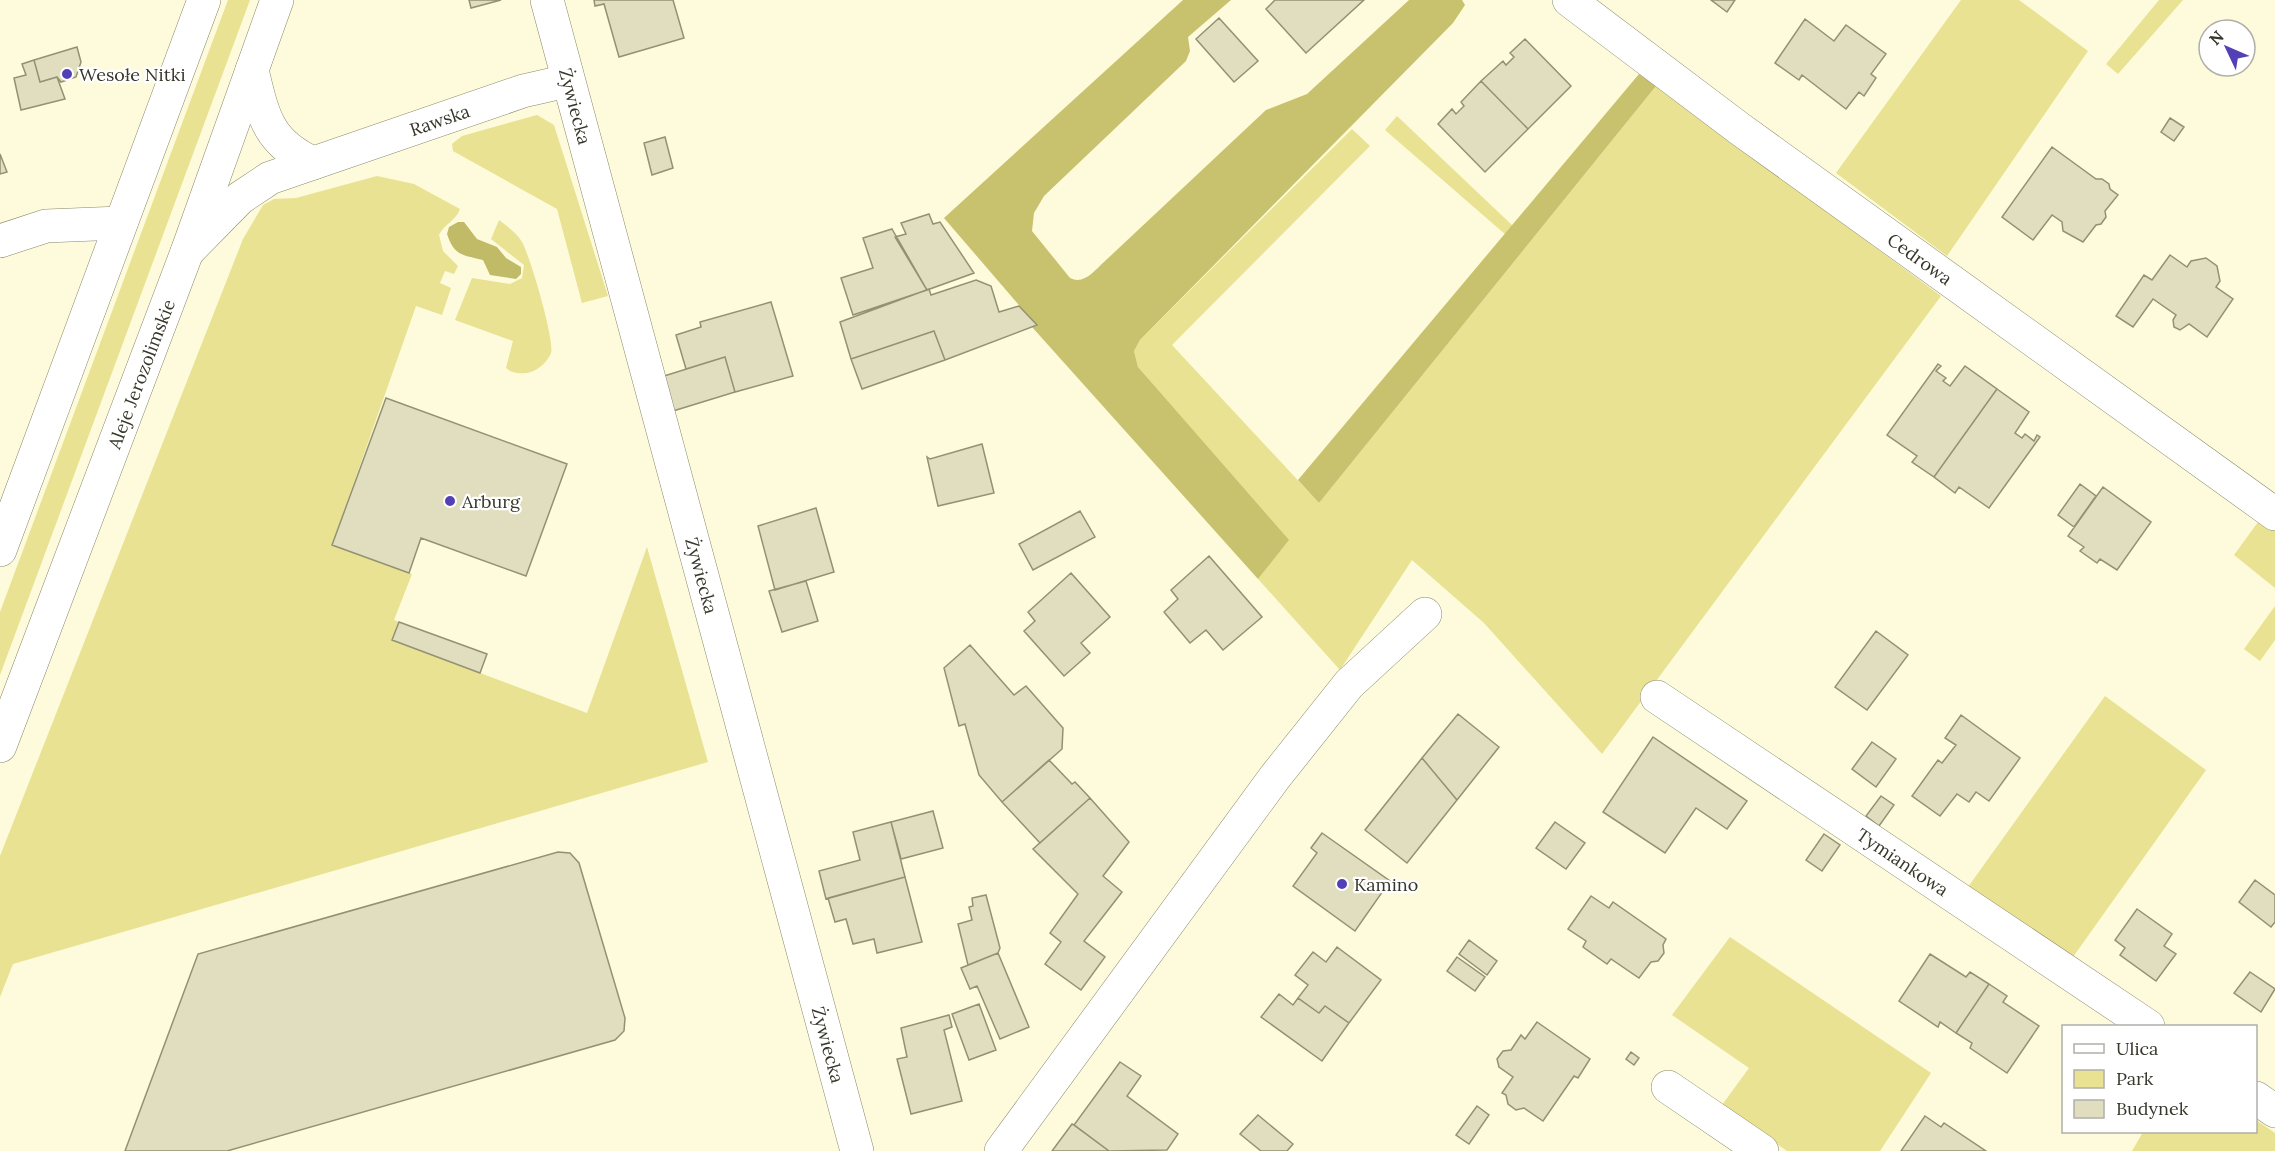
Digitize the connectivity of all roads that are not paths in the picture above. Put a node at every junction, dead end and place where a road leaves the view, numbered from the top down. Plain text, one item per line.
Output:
1 (204, 0) edge
2 (277, 0) edge
3 (547, 0) edge
4 (1569, 0) edge
5 (252, 70) junction
6 (567, 81) junction
7 (314, 163) junction
8 (120, 223) junction
9 (0, 241) edge
10 (187, 252) junction
11 (2275, 514) edge
12 (0, 550) edge
13 (1425, 614) dead end
14 (1657, 697) dead end
15 (0, 746) edge
16 (2147, 1025) edge
17 (1668, 1087) dead end
18 (2257, 1099) edge
19 (2275, 1111) edge
20 (857, 1151) edge
21 (1001, 1151) edge
22 (1762, 1151) edge

1 - 8 street
2 - 5 street, Aleje Jerozolimskie
3 - 6 street, Żywiecka
4 - 11 street, Cedrowa
5 - 7 street
5 - 10 street, Aleje Jerozolimskie
6 - 7 street, Rawska
6 - 20 street, Żywiecka
7 - 10 street, Rawska
8 - 9 street
8 - 12 street
10 - 15 street, Aleje Jerozolimskie
13 - 21 street
14 - 16 street, Tymiankowa
17 - 22 street
18 - 19 street

